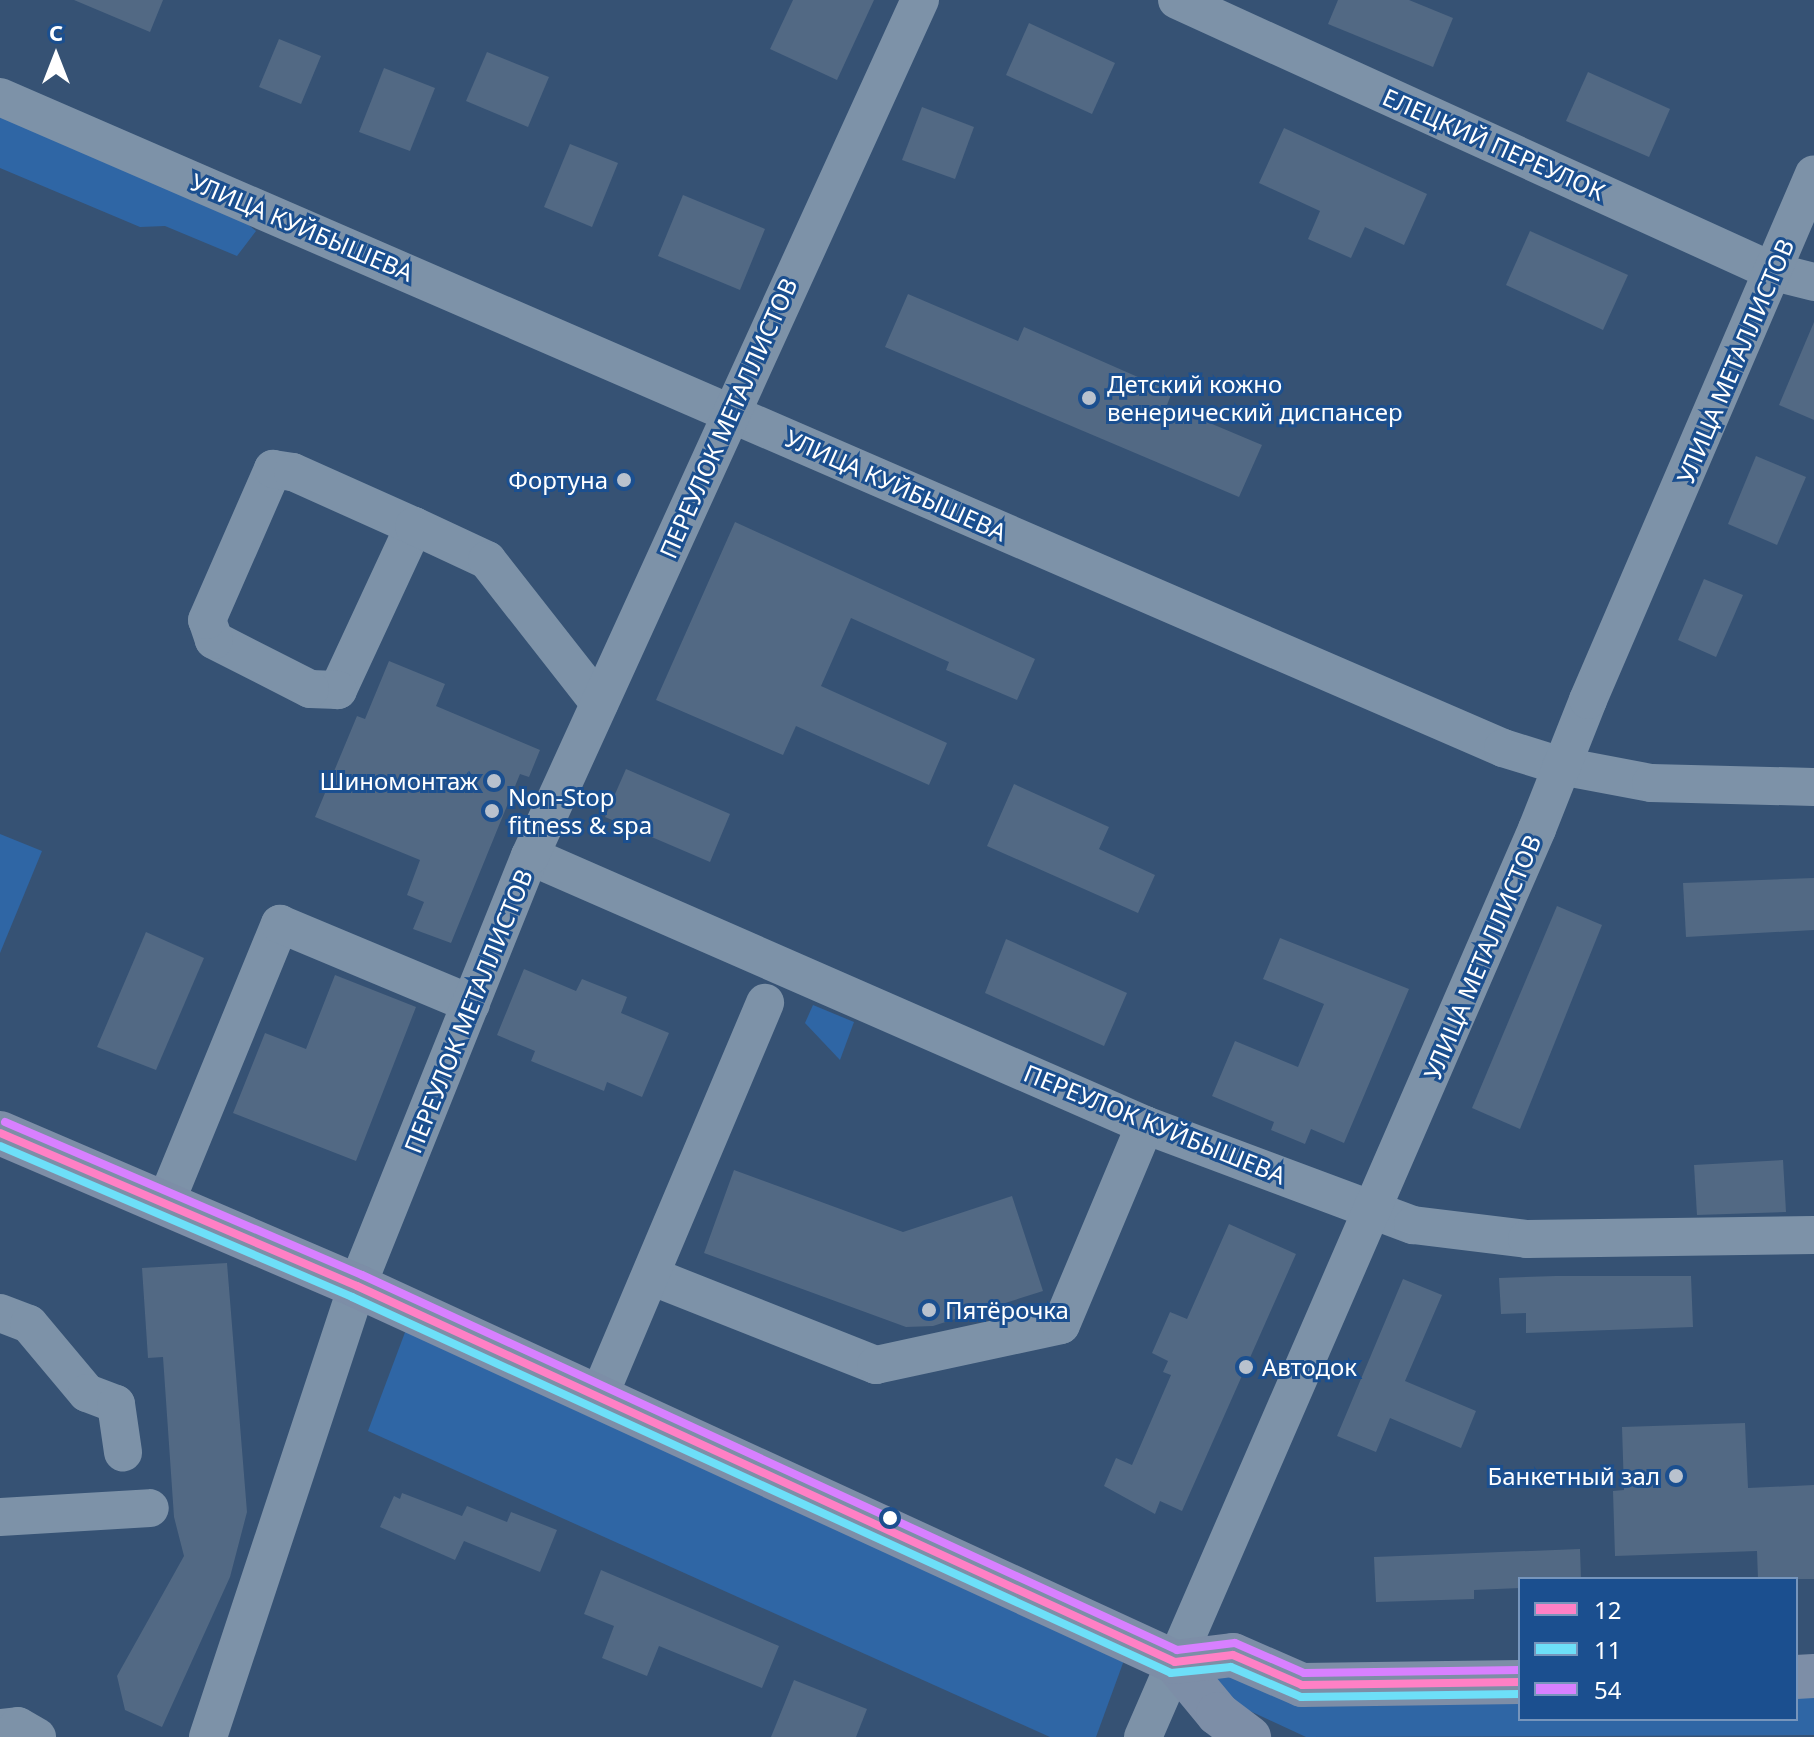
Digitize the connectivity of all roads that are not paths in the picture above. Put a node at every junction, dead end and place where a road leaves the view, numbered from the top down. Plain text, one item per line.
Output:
1 (920, 0) edge
2 (1177, 0) edge
3 (0, 97) edge
4 (1814, 174) edge
5 (1774, 272) junction
6 (1814, 282) edge
7 (730, 411) junction
8 (414, 526) junction
9 (599, 703) junction
10 (1561, 766) junction
11 (1814, 787) edge
12 (530, 856) junction
13 (765, 1003) dead end
14 (471, 1004) junction
15 (1145, 1125) junction
16 (0, 1133) edge
17 (165, 1204) junction
18 (1372, 1212) junction
19 (1814, 1235) edge
20 (651, 1276) junction
21 (357, 1286) junction
22 (0, 1313) edge
23 (599, 1396) junction
24 (123, 1452) dead end
25 (150, 1508) dead end
26 (0, 1517) edge
27 (1175, 1662) junction
28 (1518, 1682) edge
29 (0, 1728) edge
30 (37, 1737) edge
31 (208, 1737) edge
32 (1143, 1737) edge
33 (1249, 1737) edge

1 - 7 street, ПЕРЕУЛОК МЕТАЛЛИСТОВ
2 - 5 street, ЕЛЕЦКИЙ ПЕРЕУЛОК
3 - 7 street, УЛИЦА КУЙБЫШЕВА
4 - 5 street, УЛИЦА МЕТАЛЛИСТОВ
5 - 6 street, ЕЛЕЦКИЙ ПЕРЕУЛОК
5 - 10 street, УЛИЦА МЕТАЛЛИСТОВ
7 - 9 street, ПЕРЕУЛОК МЕТАЛЛИСТОВ
7 - 10 street, УЛИЦА КУЙБЫШЕВА
8 - 8 street
8 - 9 street
9 - 12 street, ПЕРЕУЛОК МЕТАЛЛИСТОВ
10 - 11 street, УЛИЦА КУЙБЫШЕВА
10 - 18 street, УЛИЦА МЕТАЛЛИСТОВ
12 - 14 street, ПЕРЕУЛОК МЕТАЛЛИСТОВ
12 - 15 street, ПЕРЕУЛОК КУЙБЫШЕВА
13 - 20 street
14 - 17 street
14 - 21 street, ПЕРЕУЛОК МЕТАЛЛИСТОВ
15 - 18 street, ПЕРЕУЛОК КУЙБЫШЕВА
15 - 20 street
16 - 17 main road
17 - 21 main road
18 - 19 street, ПЕРЕУЛОК КУЙБЫШЕВА
18 - 27 street, УЛИЦА МЕТАЛЛИСТОВ
20 - 23 street
21 - 23 main road
21 - 31 street, ПЕРЕУЛОК МЕТАЛЛИСТОВ
22 - 24 street
23 - 27 main road
25 - 26 street
27 - 28 main road
27 - 32 street, УЛИЦА МЕТАЛЛИСТОВ
27 - 33 main road
29 - 30 street

